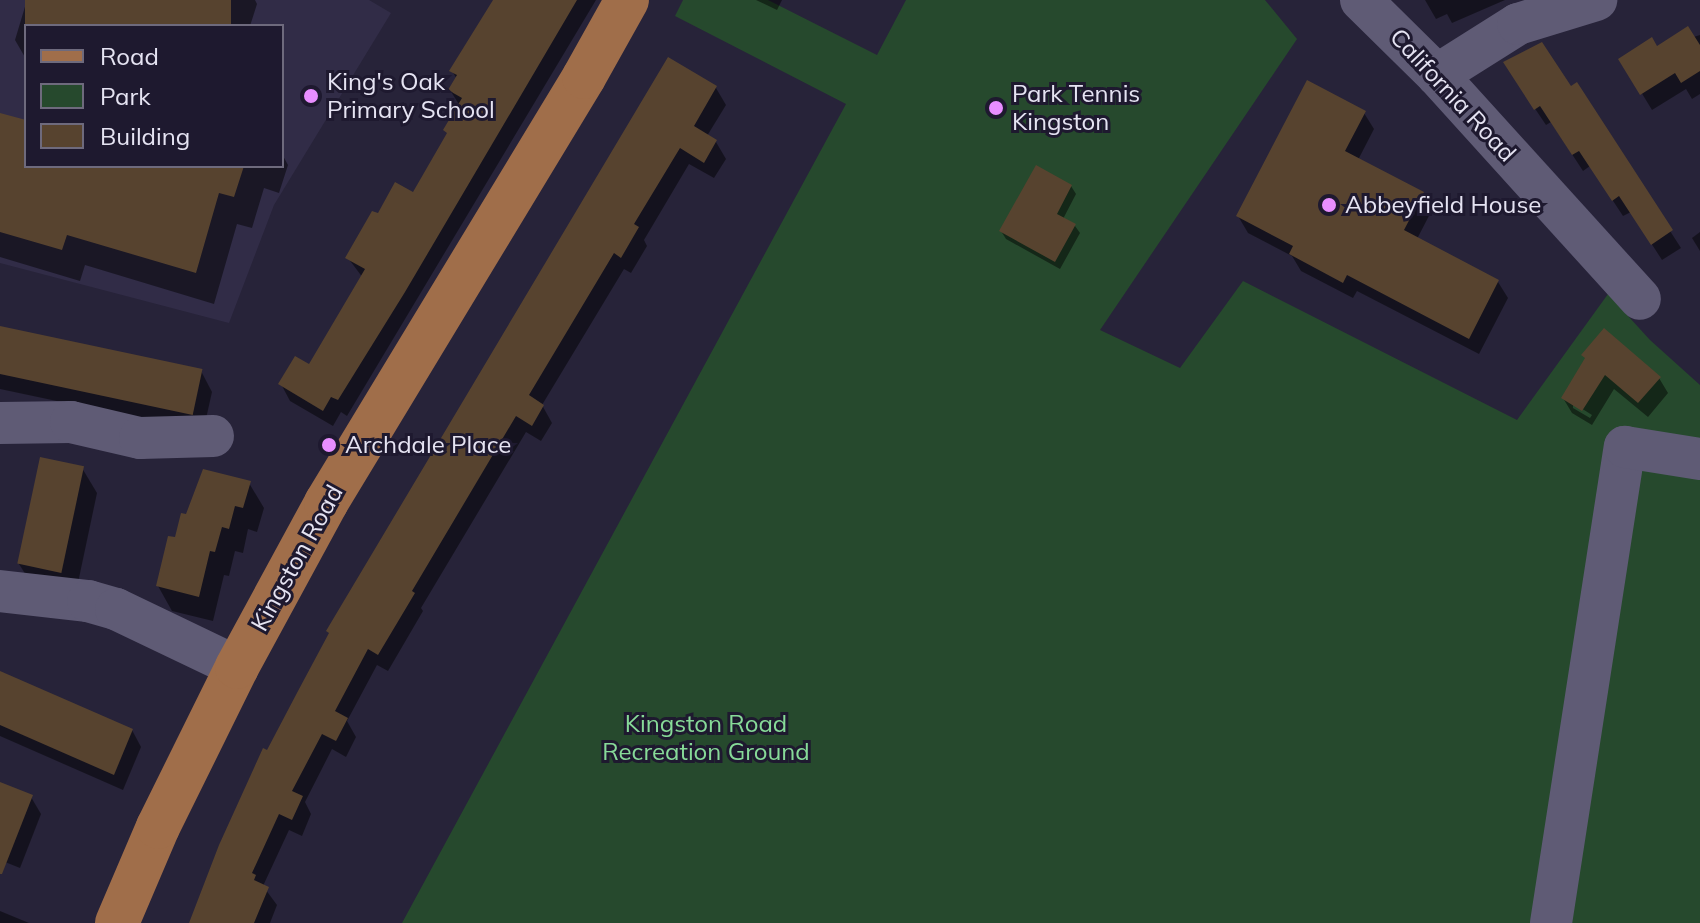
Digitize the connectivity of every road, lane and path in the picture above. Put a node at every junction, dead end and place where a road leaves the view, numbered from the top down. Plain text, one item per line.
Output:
1 (627, 0) edge
2 (1361, 0) edge
3 (1596, 0) edge
4 (1437, 75) junction
5 (1640, 299) dead end
6 (0, 423) edge
7 (213, 436) dead end
8 (1700, 459) edge
9 (0, 591) edge
10 (237, 667) junction
11 (117, 923) edge
12 (1551, 923) edge

1 - 10 main road, Kingston Road
2 - 4 street, California Road
3 - 4 street
4 - 5 street, California Road
6 - 7 street
8 - 12 street
9 - 10 street
10 - 11 main road, Kingston Road

